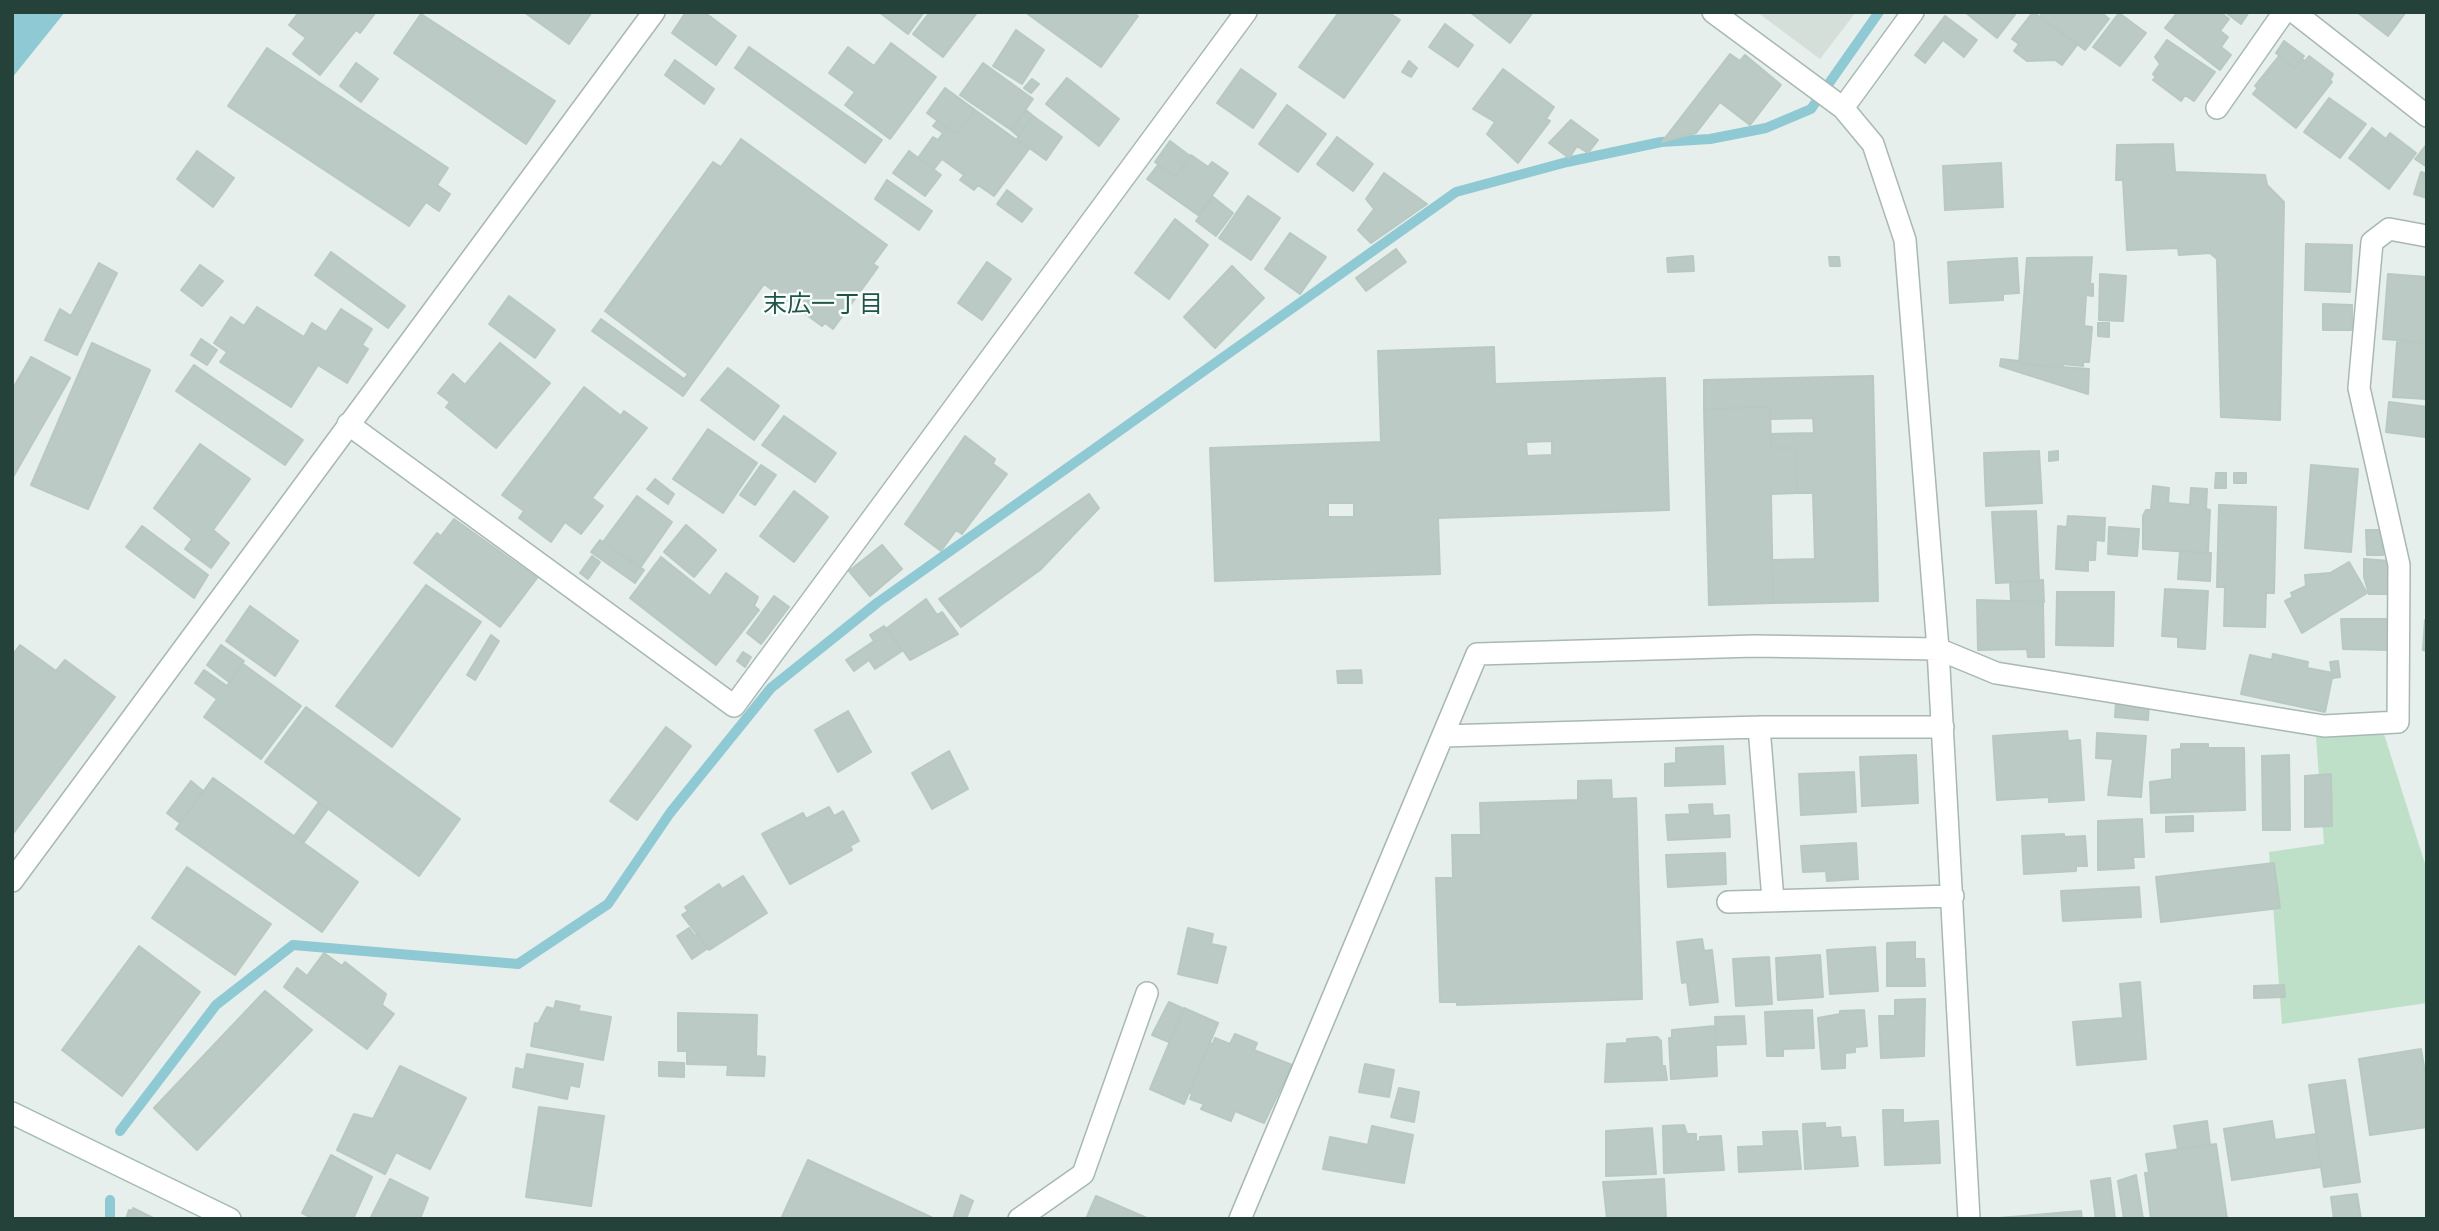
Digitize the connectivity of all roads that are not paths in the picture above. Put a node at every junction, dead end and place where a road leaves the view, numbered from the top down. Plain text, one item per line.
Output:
1 (653, 12) edge
2 (1246, 12) edge
3 (1713, 12) edge
4 (1913, 12) edge
5 (2284, 12) edge
6 (2294, 12) edge
7 (1843, 108) junction
8 (2217, 108) dead end
9 (2427, 116) edge
10 (2427, 236) edge
11 (348, 424) junction
12 (1938, 649) junction
13 (1759, 727) junction
14 (1943, 727) junction
15 (1443, 736) junction
16 (12, 881) edge
17 (1953, 896) junction
18 (1773, 900) junction
19 (1728, 902) dead end
20 (1147, 993) dead end
21 (12, 1113) edge
22 (230, 1219) edge
23 (1018, 1219) edge
24 (1240, 1219) edge
25 (1969, 1219) edge

1 - 11 street
2 - 11 street
3 - 7 street
4 - 7 street
5 - 8 street
6 - 9 street
7 - 12 street
10 - 12 street
11 - 16 street
12 - 14 street
12 - 15 street
13 - 14 street
13 - 15 street
13 - 18 street
14 - 17 street
15 - 24 street
17 - 18 street
17 - 25 street
18 - 19 street
20 - 23 street
21 - 22 street

